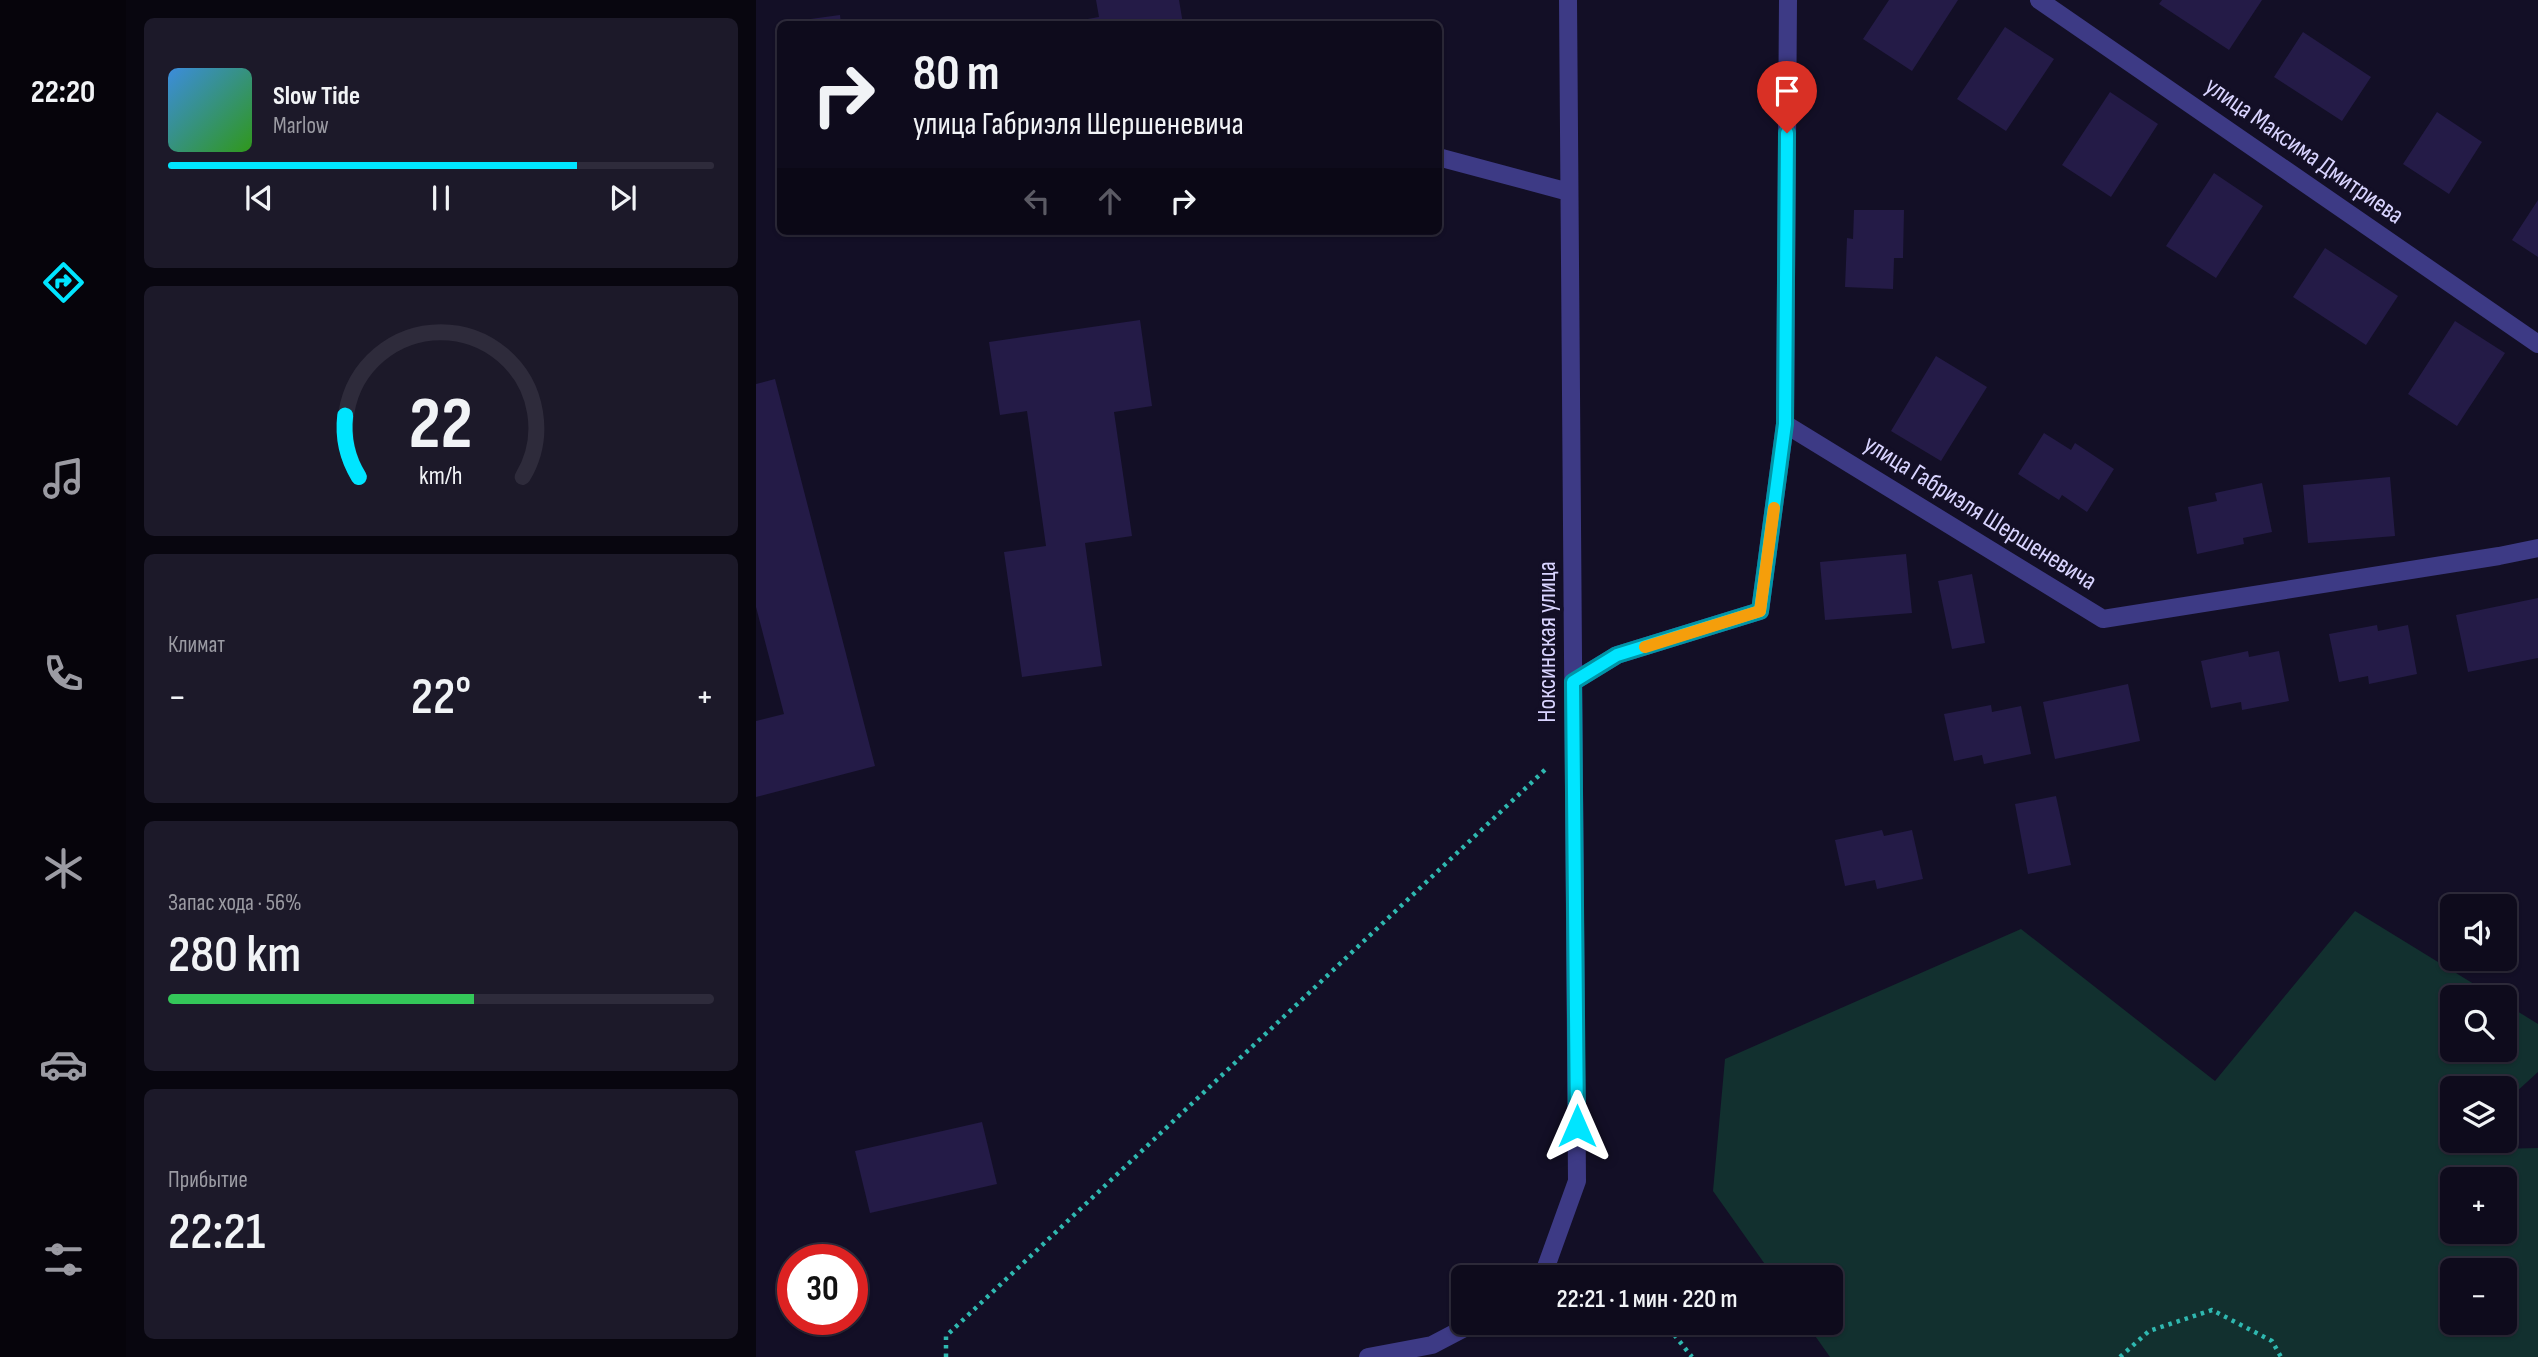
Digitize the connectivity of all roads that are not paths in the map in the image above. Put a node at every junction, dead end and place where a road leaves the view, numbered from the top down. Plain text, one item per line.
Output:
1 (1569, 0) edge
2 (1788, 0) edge
3 (2039, 0) edge
4 (1442, 158) edge
5 (1569, 192) junction
6 (2538, 344) edge
7 (1785, 424) junction
8 (2538, 548) edge
9 (1573, 682) junction
10 (1547, 1265) edge
11 (1451, 1335) edge
12 (1368, 1357) edge

1 - 5 street, Ноксинская улица
2 - 7 street
3 - 6 street, улица Максима Дмитриева
4 - 5 street
5 - 9 street, Ноксинская улица
7 - 8 street, улица Габриэля Шершеневича
7 - 9 street
9 - 10 street, Ноксинская улица
11 - 12 street

